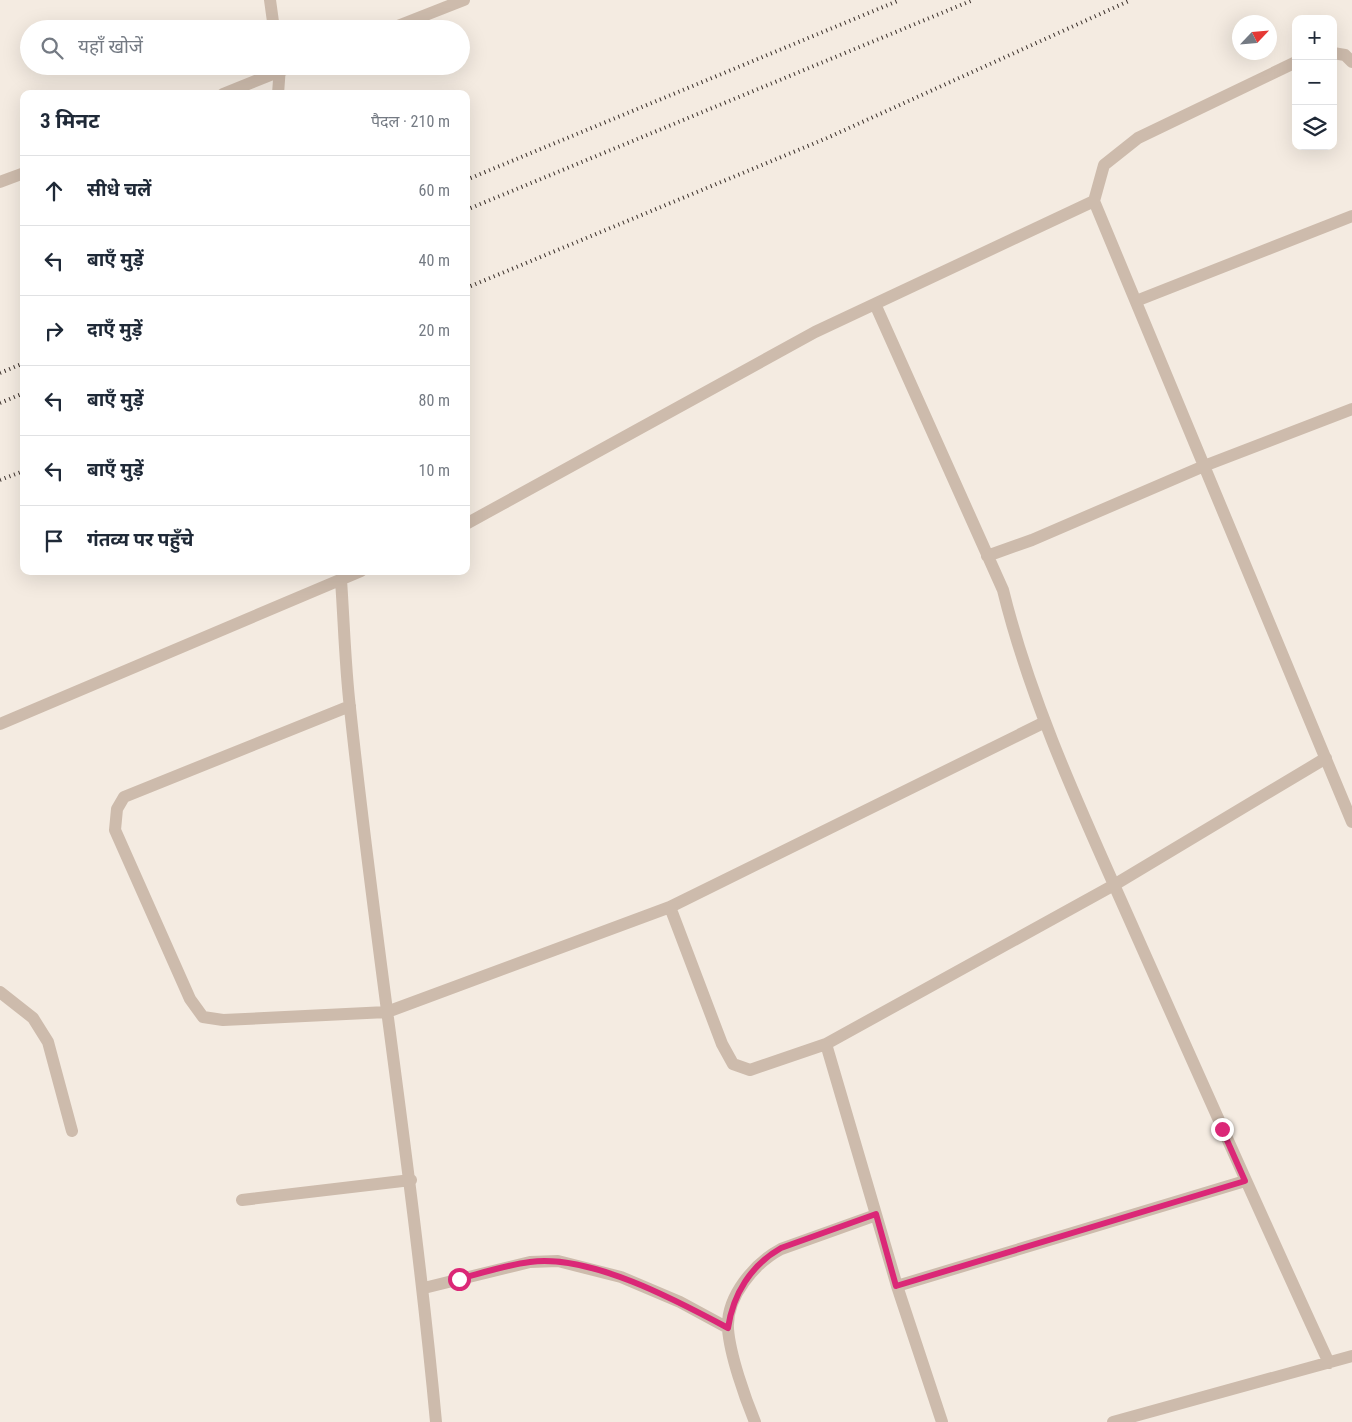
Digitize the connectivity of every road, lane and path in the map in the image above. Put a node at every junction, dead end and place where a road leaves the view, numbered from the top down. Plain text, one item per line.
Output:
1 (270, 0) edge
2 (464, 0) edge
3 (273, 20) edge
4 (413, 20) edge
5 (1337, 54) edge
6 (1352, 62) edge
7 (1292, 64) edge
8 (267, 75) edge
9 (280, 75) edge
10 (233, 90) edge
11 (278, 90) edge
12 (20, 174) edge
13 (0, 182) edge
14 (1094, 201) junction
15 (1352, 216) edge
16 (1136, 301) junction
17 (875, 304) junction
18 (1352, 409) edge
19 (1204, 466) junction
20 (470, 522) edge
21 (987, 556) junction
22 (353, 575) edge
23 (342, 580) junction
24 (350, 706) junction
25 (1045, 722) junction
26 (0, 724) edge
27 (1326, 758) junction
28 (1352, 822) edge
29 (1114, 885) junction
30 (670, 907) junction
31 (0, 992) edge
32 (387, 1012) junction
33 (826, 1044) junction
34 (72, 1131) dead end
35 (411, 1180) junction
36 (1245, 1181) junction
37 (242, 1200) dead end
38 (876, 1214) junction
39 (896, 1286) junction
40 (424, 1288) junction
41 (728, 1328) junction
42 (1352, 1356) edge
43 (1329, 1363) junction
44 (436, 1422) edge
45 (755, 1422) edge
46 (942, 1422) edge
47 (1113, 1422) edge

1 - 3 street
2 - 4 street
5 - 6 street
7 - 14 street
8 - 10 street
9 - 11 street
12 - 13 street
14 - 16 street
14 - 17 street
15 - 16 street
16 - 19 street
17 - 20 street
17 - 21 street
18 - 19 street
19 - 21 street
19 - 27 street
21 - 25 street
22 - 23 street
23 - 24 street
23 - 26 street
24 - 32 street
24 - 32 street
25 - 29 street
25 - 30 street
27 - 28 street
27 - 29 street
29 - 33 street
29 - 36 street
30 - 32 street
30 - 33 street
31 - 34 street
32 - 35 street
33 - 38 street
35 - 37 street
35 - 40 street
36 - 39 street
36 - 43 street
38 - 39 street
38 - 41 street
39 - 46 street
40 - 41 street
40 - 44 street
41 - 45 street
42 - 43 street
43 - 47 street

